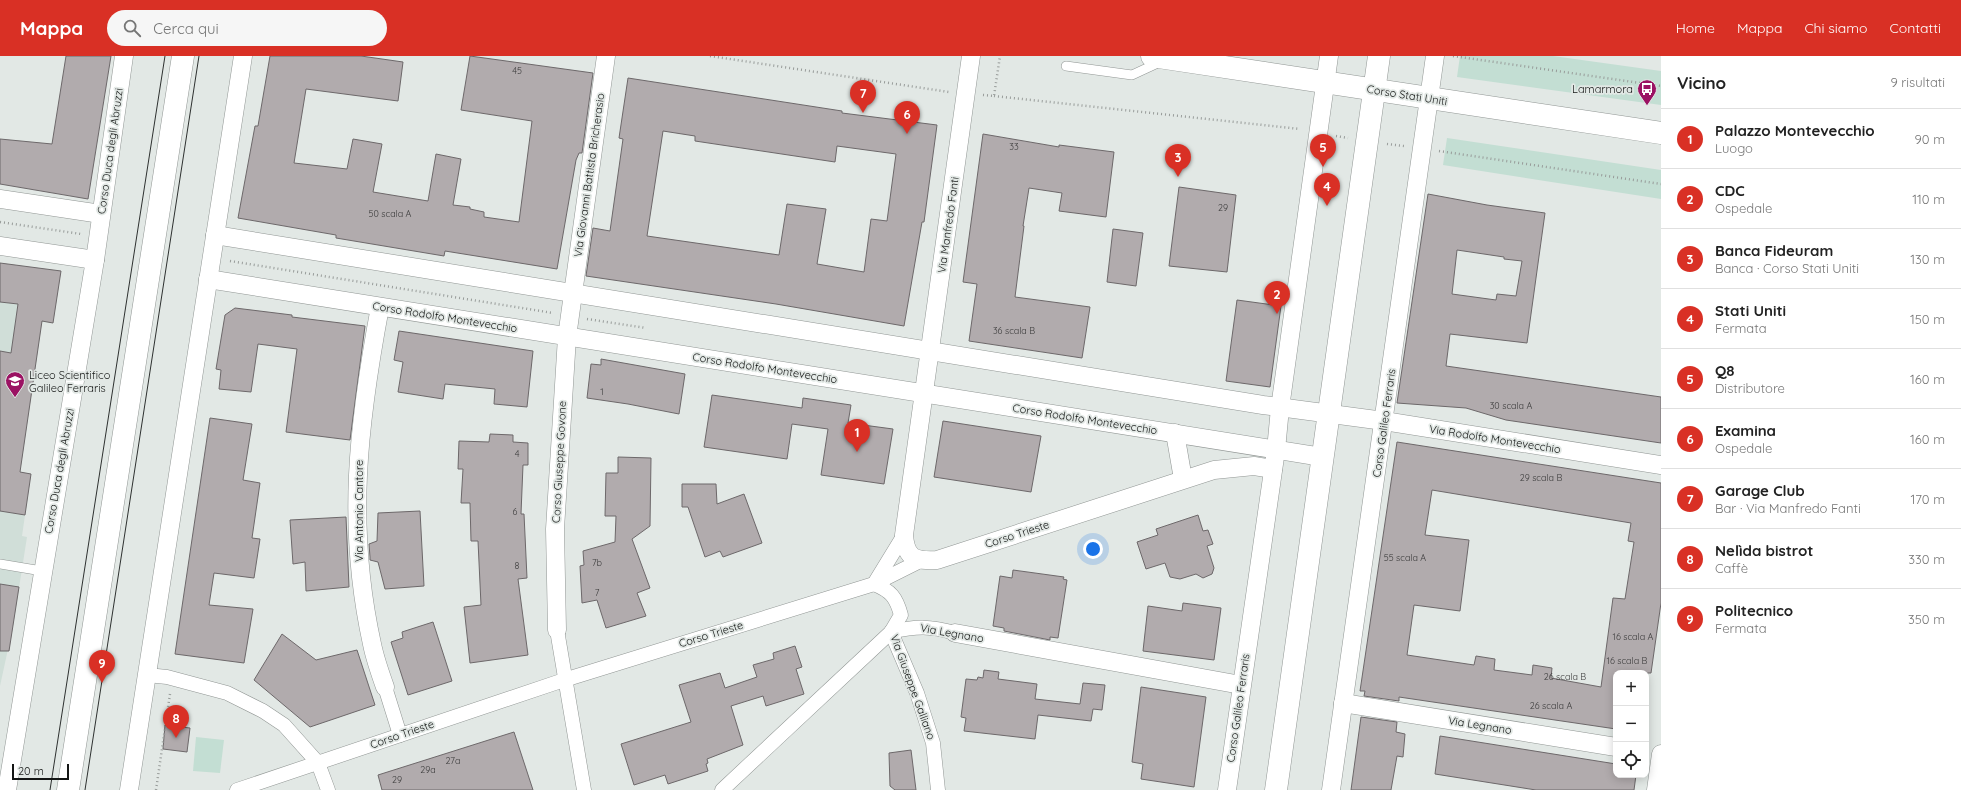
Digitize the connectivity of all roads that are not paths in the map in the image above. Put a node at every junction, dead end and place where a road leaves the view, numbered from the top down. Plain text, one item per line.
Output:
1 (124, 56) edge
2 (183, 56) edge
3 (243, 56) edge
4 (606, 56) edge
5 (971, 56) edge
6 (1329, 56) edge
7 (1379, 56) edge
8 (1435, 56) edge
9 (1162, 57) edge
10 (1066, 66) dead end
11 (1326, 82) junction
12 (1374, 90) junction
13 (1430, 98) junction
14 (1661, 133) edge
15 (0, 199) edge
16 (101, 214) junction
17 (215, 235) junction
18 (0, 246) edge
19 (94, 260) junction
20 (208, 279) junction
21 (572, 294) junction
22 (380, 307) junction
23 (567, 336) junction
24 (931, 352) junction
25 (924, 394) junction
26 (1280, 408) junction
27 (1328, 414) junction
28 (1384, 421) junction
29 (1175, 434) junction
30 (1276, 450) junction
31 (1322, 457) junction
32 (1661, 465) edge
33 (1273, 469) junction
34 (1183, 479) junction
35 (904, 536) junction
36 (920, 561) junction
37 (0, 564) edge
38 (42, 571) junction
39 (874, 584) junction
40 (557, 630) joint
41 (891, 632) junction
42 (955, 634) joint
43 (147, 675) junction
44 (564, 680) junction
45 (1241, 685) junction
46 (385, 688) joint
47 (1343, 703) junction
48 (400, 735) junction
49 (1613, 747) edge
50 (1649, 752) edge
51 (1661, 754) edge
52 (318, 763) junction
53 (7, 790) edge
54 (68, 790) edge
55 (129, 790) edge
56 (237, 790) edge
57 (328, 790) edge
58 (584, 790) edge
59 (722, 790) edge
60 (938, 790) edge
61 (1227, 790) edge
62 (1276, 790) edge
63 (1331, 790) edge
64 (1656, 790) edge

1 - 16 street, Corso Duca degli Abruzzi
2 - 54 main road
3 - 17 street
4 - 21 street, Via Giovanni Battista Bricherasio
5 - 24 street, Via Manfredo Fanti
6 - 11 street, Corso Galileo Ferraris
7 - 12 main road
8 - 13 street, Corso Galileo Ferraris
9 - 10 lane
9 - 11 main road, Corso Stati Uniti
11 - 12 main road, Corso Stati Uniti
11 - 26 street, Corso Galileo Ferraris
12 - 13 main road, Corso Stati Uniti
12 - 27 main road
13 - 14 main road, Corso Stati Uniti
13 - 28 street, Corso Galileo Ferraris
15 - 16 street
16 - 19 street, Corso Duca degli Abruzzi
17 - 20 street
17 - 21 street
18 - 19 street
19 - 38 street, Corso Duca degli Abruzzi
20 - 22 street, Corso Rodolfo Montevecchio
20 - 43 street
21 - 23 street, Corso Giuseppe Govone
21 - 24 street
22 - 23 street, Corso Rodolfo Montevecchio
22 - 46 street, Via Antonio Cantore
23 - 25 street, Corso Rodolfo Montevecchio
23 - 40 street, Corso Giuseppe Govone
24 - 25 street, Via Manfredo Fanti
24 - 26 street
25 - 29 street, Corso Rodolfo Montevecchio
25 - 35 street
26 - 27 street
26 - 30 street, Corso Galileo Ferraris
27 - 28 street, Via Rodolfo Montevecchio
27 - 31 main road
28 - 32 street, Via Rodolfo Montevecchio
28 - 47 street, Corso Galileo Ferraris
29 - 30 street, Corso Rodolfo Montevecchio
29 - 34 street
30 - 31 street, Corso Rodolfo Montevecchio
30 - 33 street, Corso Galileo Ferraris
31 - 62 main road
33 - 34 street, Corso Trieste
33 - 45 street, Corso Galileo Ferraris
34 - 36 street, Corso Trieste
35 - 36 street
35 - 39 street
36 - 39 street, Corso Trieste
37 - 38 lane
38 - 53 street, Corso Duca degli Abruzzi
39 - 41 street, Via Giuseppe Galliano
39 - 44 street, Corso Trieste
40 - 44 street
41 - 42 street, Via Legnano
41 - 59 street
41 - 60 street, Via Giuseppe Galliano
42 - 45 street, Via Legnano
43 - 52 street
43 - 55 street
44 - 48 street, Corso Trieste
44 - 58 street
45 - 61 street, Corso Galileo Ferraris
46 - 48 street, Via Antonio Cantore
47 - 49 street, Via Legnano
47 - 63 street, Corso Galileo Ferraris
48 - 52 street, Corso Trieste
50 - 51 street
51 - 64 street
52 - 56 street, Corso Trieste
52 - 57 street

